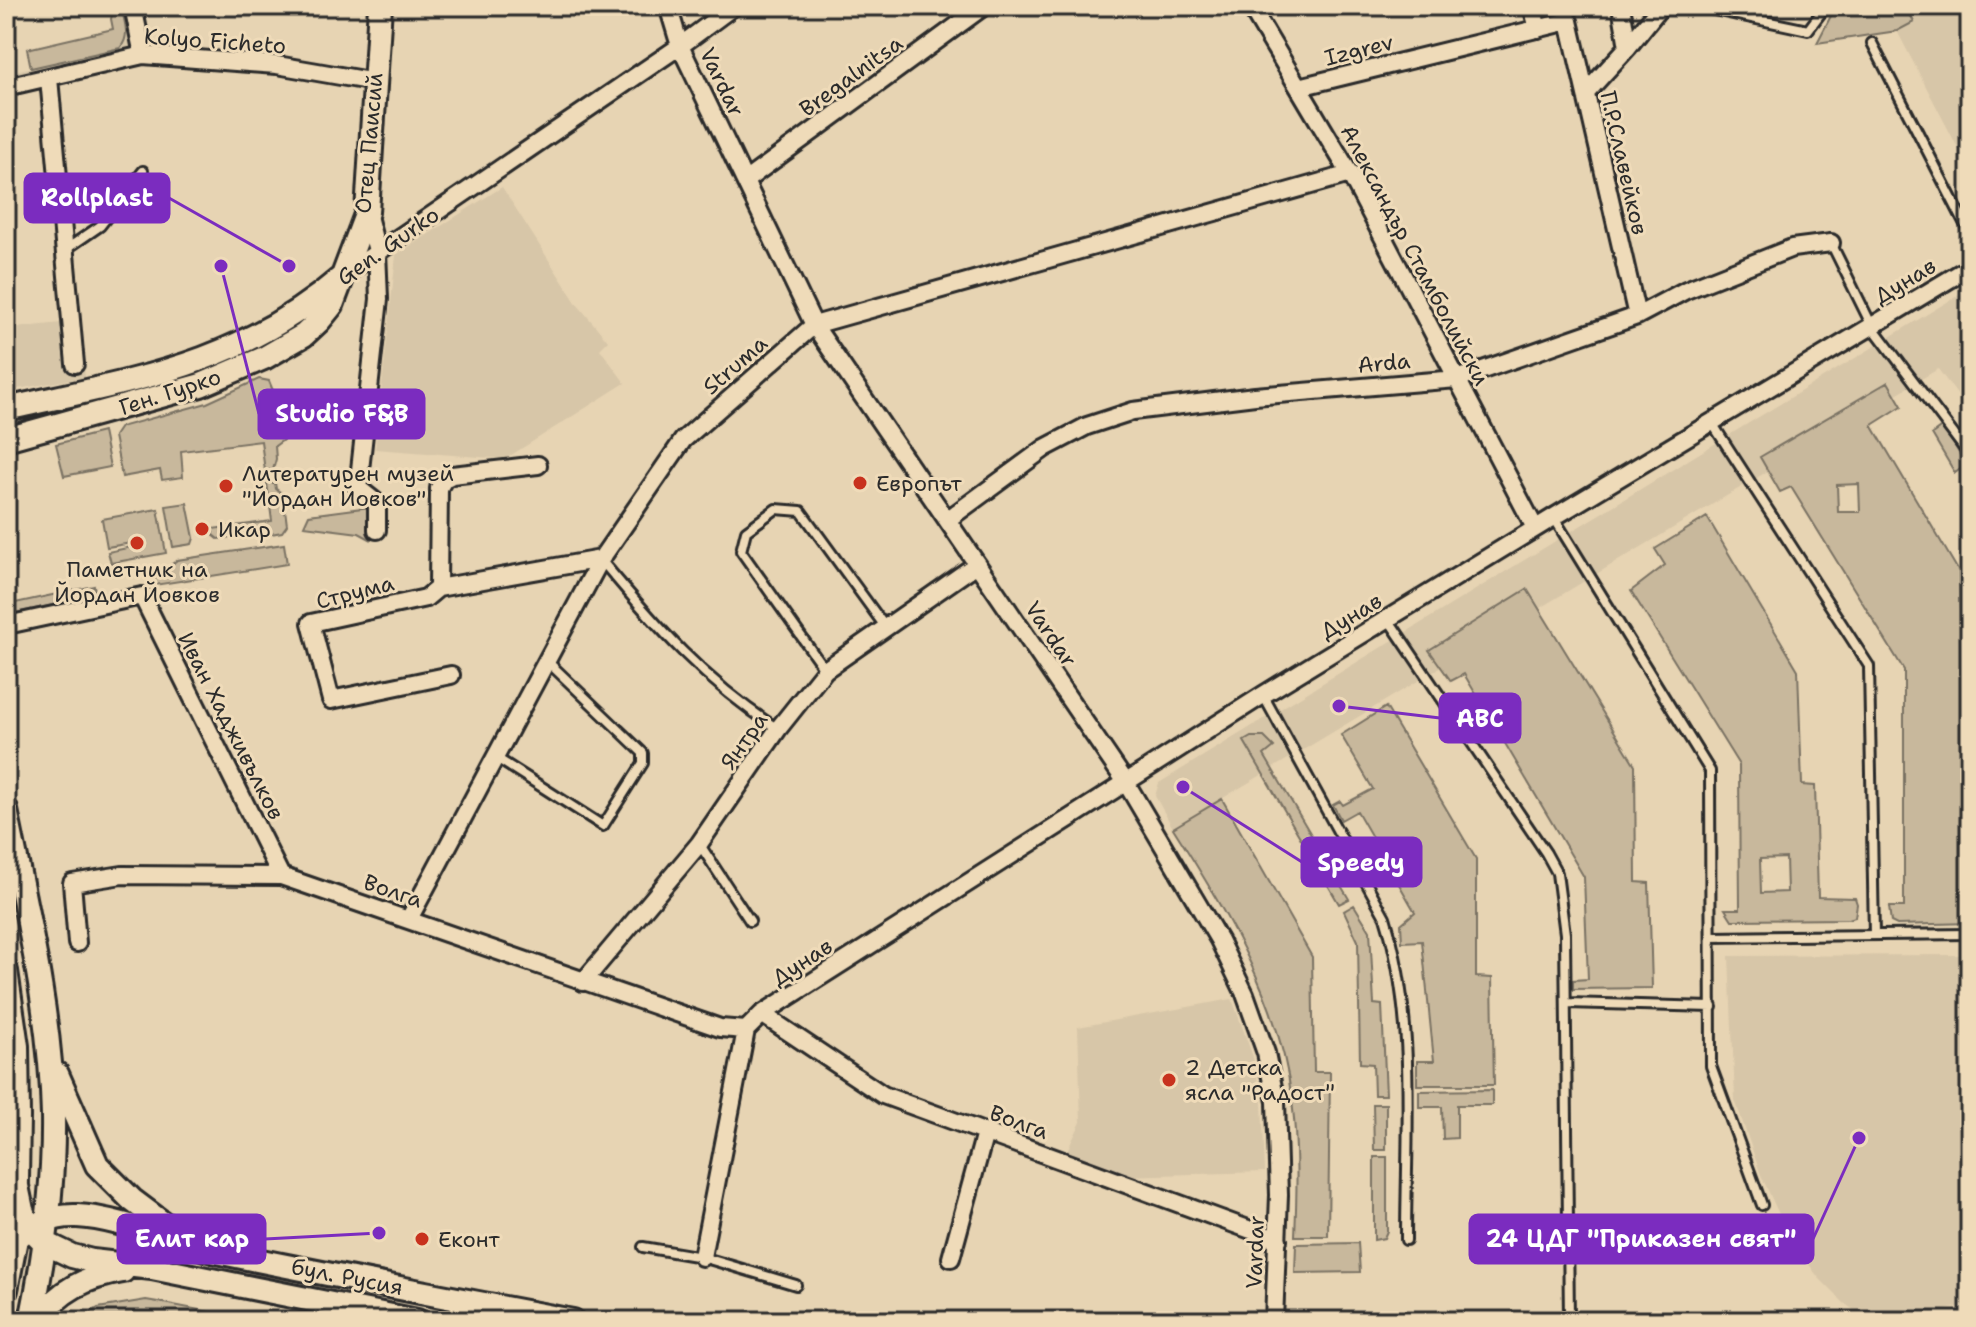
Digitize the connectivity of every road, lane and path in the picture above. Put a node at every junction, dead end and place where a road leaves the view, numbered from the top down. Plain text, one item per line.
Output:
1 (133, 6) edge
2 (380, 6) edge
3 (668, 6) edge
4 (734, 6) edge
5 (984, 6) edge
6 (1250, 6) edge
7 (1532, 6) edge
8 (1621, 6) edge
9 (1661, 6) edge
10 (1695, 6) edge
11 (1826, 6) edge
12 (1569, 21) joint
13 (1538, 29) junction
14 (1872, 43) dead end
15 (680, 46) junction
16 (1628, 47) junction
17 (143, 55) junction
18 (49, 78) junction
19 (375, 82) junction
20 (6, 87) edge
21 (1299, 87) junction
22 (1586, 93) junction
23 (143, 171) dead end
24 (1350, 174) junction
25 (745, 181) junction
26 (367, 212) junction
27 (1970, 234) edge
28 (1831, 243) joint
29 (65, 251) junction
30 (377, 251) junction
31 (1970, 267) edge
32 (343, 276) junction
33 (1637, 316) junction
34 (814, 325) junction
35 (1872, 326) junction
36 (75, 364) dead end
37 (1457, 379) junction
38 (6, 409) edge
39 (1712, 422) junction
40 (6, 439) edge
41 (1970, 456) edge
42 (538, 465) dead end
43 (1554, 517) junction
44 (947, 520) junction
45 (1535, 528) junction
46 (377, 530) dead end
47 (601, 559) junction
48 (977, 564) junction
49 (438, 588) junction
50 (1388, 619) junction
51 (7, 625) edge
52 (886, 628) junction
53 (546, 660) junction
54 (825, 670) junction
55 (451, 675) dead end
56 (1263, 695) junction
57 (778, 729) junction
58 (494, 756) junction
59 (1125, 781) junction
60 (6, 810) edge
61 (699, 844) junction
62 (281, 876) junction
63 (409, 919) junction
64 (750, 921) dead end
65 (1970, 934) edge
66 (1874, 935) junction
67 (1711, 937) junction
68 (77, 943) dead end
69 (6, 971) edge
70 (583, 982) junction
71 (1567, 1003) junction
72 (1712, 1007) junction
73 (762, 1014) junction
74 (746, 1030) junction
75 (47, 1043) junction
76 (985, 1133) junction
77 (1762, 1205) dead end
78 (31, 1229) junction
79 (1278, 1240) junction
80 (1406, 1240) dead end
81 (45, 1243) junction
82 (198, 1247) junction
83 (643, 1247) dead end
84 (702, 1257) junction
85 (951, 1258) dead end
86 (152, 1268) junction
87 (7, 1284) edge
88 (796, 1285) dead end
89 (1569, 1320) edge
90 (31, 1321) edge
91 (37, 1321) edge
92 (417, 1321) edge
93 (573, 1321) edge
94 (1274, 1321) edge

1 - 17 street
2 - 19 main road, Отец Паисий
3 - 15 street, Vardar
4 - 15 street, Gen. Gurko
5 - 25 street, Bregalnitsa
6 - 21 street, Александър Стамболийски
7 - 13 street
8 - 16 street
9 - 16 street
10 - 11 lane
12 - 13 street, Izgrev
12 - 22 street, П.Р.Славейков
13 - 21 street, Izgrev
14 - 27 lane
15 - 25 street, Vardar
15 - 30 street, Gen. Gurko
16 - 22 street
17 - 18 street, Kolyo Ficheto
17 - 19 street, Kolyo Ficheto
18 - 20 street, Kolyo Ficheto
18 - 29 street
19 - 26 main road, Отец Паисий
21 - 24 street, Александър Стамболийски
22 - 33 street, П.Р.Славейков
23 - 29 lane
24 - 34 street, Struma
24 - 37 street, Александър Стамболийски
25 - 34 street, Vardar
26 - 30 street
26 - 32 main road, Отец Паисий
28 - 33 street, Arda
28 - 35 lane
29 - 36 street
30 - 32 street, Gen. Gurko
30 - 46 street
31 - 35 street, Дунав
32 - 38 main road, Gen. Gurko
32 - 40 main road, Ген. Гурко
33 - 37 street, Arda
34 - 44 street, Vardar
34 - 47 street, Struma
35 - 39 street, Дунав
35 - 41 lane
37 - 44 street, Arda
37 - 45 street, Александър Стамболийски
39 - 43 street, Дунав
39 - 66 lane
42 - 49 street
43 - 45 street, Дунав
43 - 67 lane
44 - 48 street, Vardar
45 - 50 street, Дунав
47 - 49 street, Струма
47 - 53 street, Struma
47 - 57 lane
48 - 52 street, Янтра
48 - 59 street, Vardar
49 - 55 street, Струма
50 - 56 street, Дунав
50 - 71 lane
51 - 62 street, Иван Хадживълков
52 - 54 street, Янтра
52 - 54 lane
53 - 58 street, Struma
53 - 58 lane
54 - 57 street, Янтра
56 - 59 street, Дунав
56 - 80 lane
57 - 61 street, Янтра
58 - 63 street, Struma
59 - 73 street, Дунав
59 - 79 street, Vardar
60 - 75 main road
61 - 64 lane
61 - 70 street, Янтра
62 - 63 street, Волга
62 - 68 street, Волга
63 - 70 street, Волга
65 - 66 lane
66 - 67 lane
67 - 72 lane
69 - 78 main road, бул. Русия
70 - 74 street, Волга
71 - 72 lane
71 - 89 lane
72 - 77 lane
73 - 74 street
73 - 76 street, Волга
74 - 84 street
75 - 78 main road
75 - 82 main road
76 - 79 street, Волга
76 - 85 street
78 - 81 main road, бул. Русия
78 - 82 main road, бул. Русия
78 - 87 main road
79 - 94 street, Vardar
81 - 86 main road, бул. Русия
81 - 90 main road
82 - 93 main road, бул. Русия
83 - 84 lane
84 - 88 lane
86 - 91 main road
86 - 92 main road, бул. Русия

